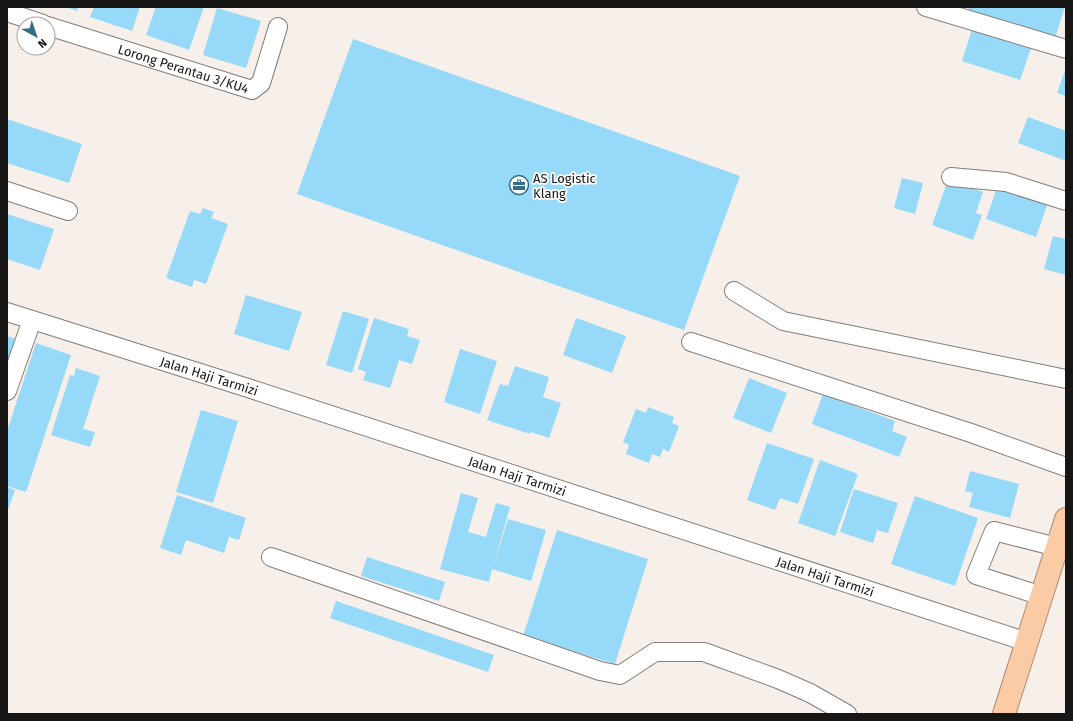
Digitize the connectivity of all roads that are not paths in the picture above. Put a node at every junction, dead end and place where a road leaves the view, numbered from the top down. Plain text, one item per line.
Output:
1 (926, 7) edge
2 (7, 12) edge
3 (19, 16) edge
4 (278, 27) dead end
5 (56, 29) edge
6 (1066, 49) edge
7 (951, 177) dead end
8 (7, 191) edge
9 (1066, 201) edge
10 (68, 211) dead end
11 (734, 291) dead end
12 (7, 312) edge
13 (32, 320) junction
14 (691, 342) dead end
15 (1066, 379) edge
16 (7, 391) edge
17 (1066, 467) edge
18 (1066, 519) edge
19 (1059, 555) edge
20 (271, 557) dead end
21 (1042, 596) junction
22 (1027, 642) junction
23 (847, 714) edge
24 (1004, 714) edge

1 - 6 street
2 - 3 street
4 - 5 street, Lorong Perantau 3/KU4
7 - 9 street
8 - 10 street
11 - 15 street
12 - 13 street, Jalan Haji Tarmizi
13 - 16 street
13 - 22 street, Jalan Haji Tarmizi
14 - 17 street
18 - 19 highway
19 - 21 highway
19 - 21 street
20 - 23 street
21 - 22 highway
22 - 24 highway

